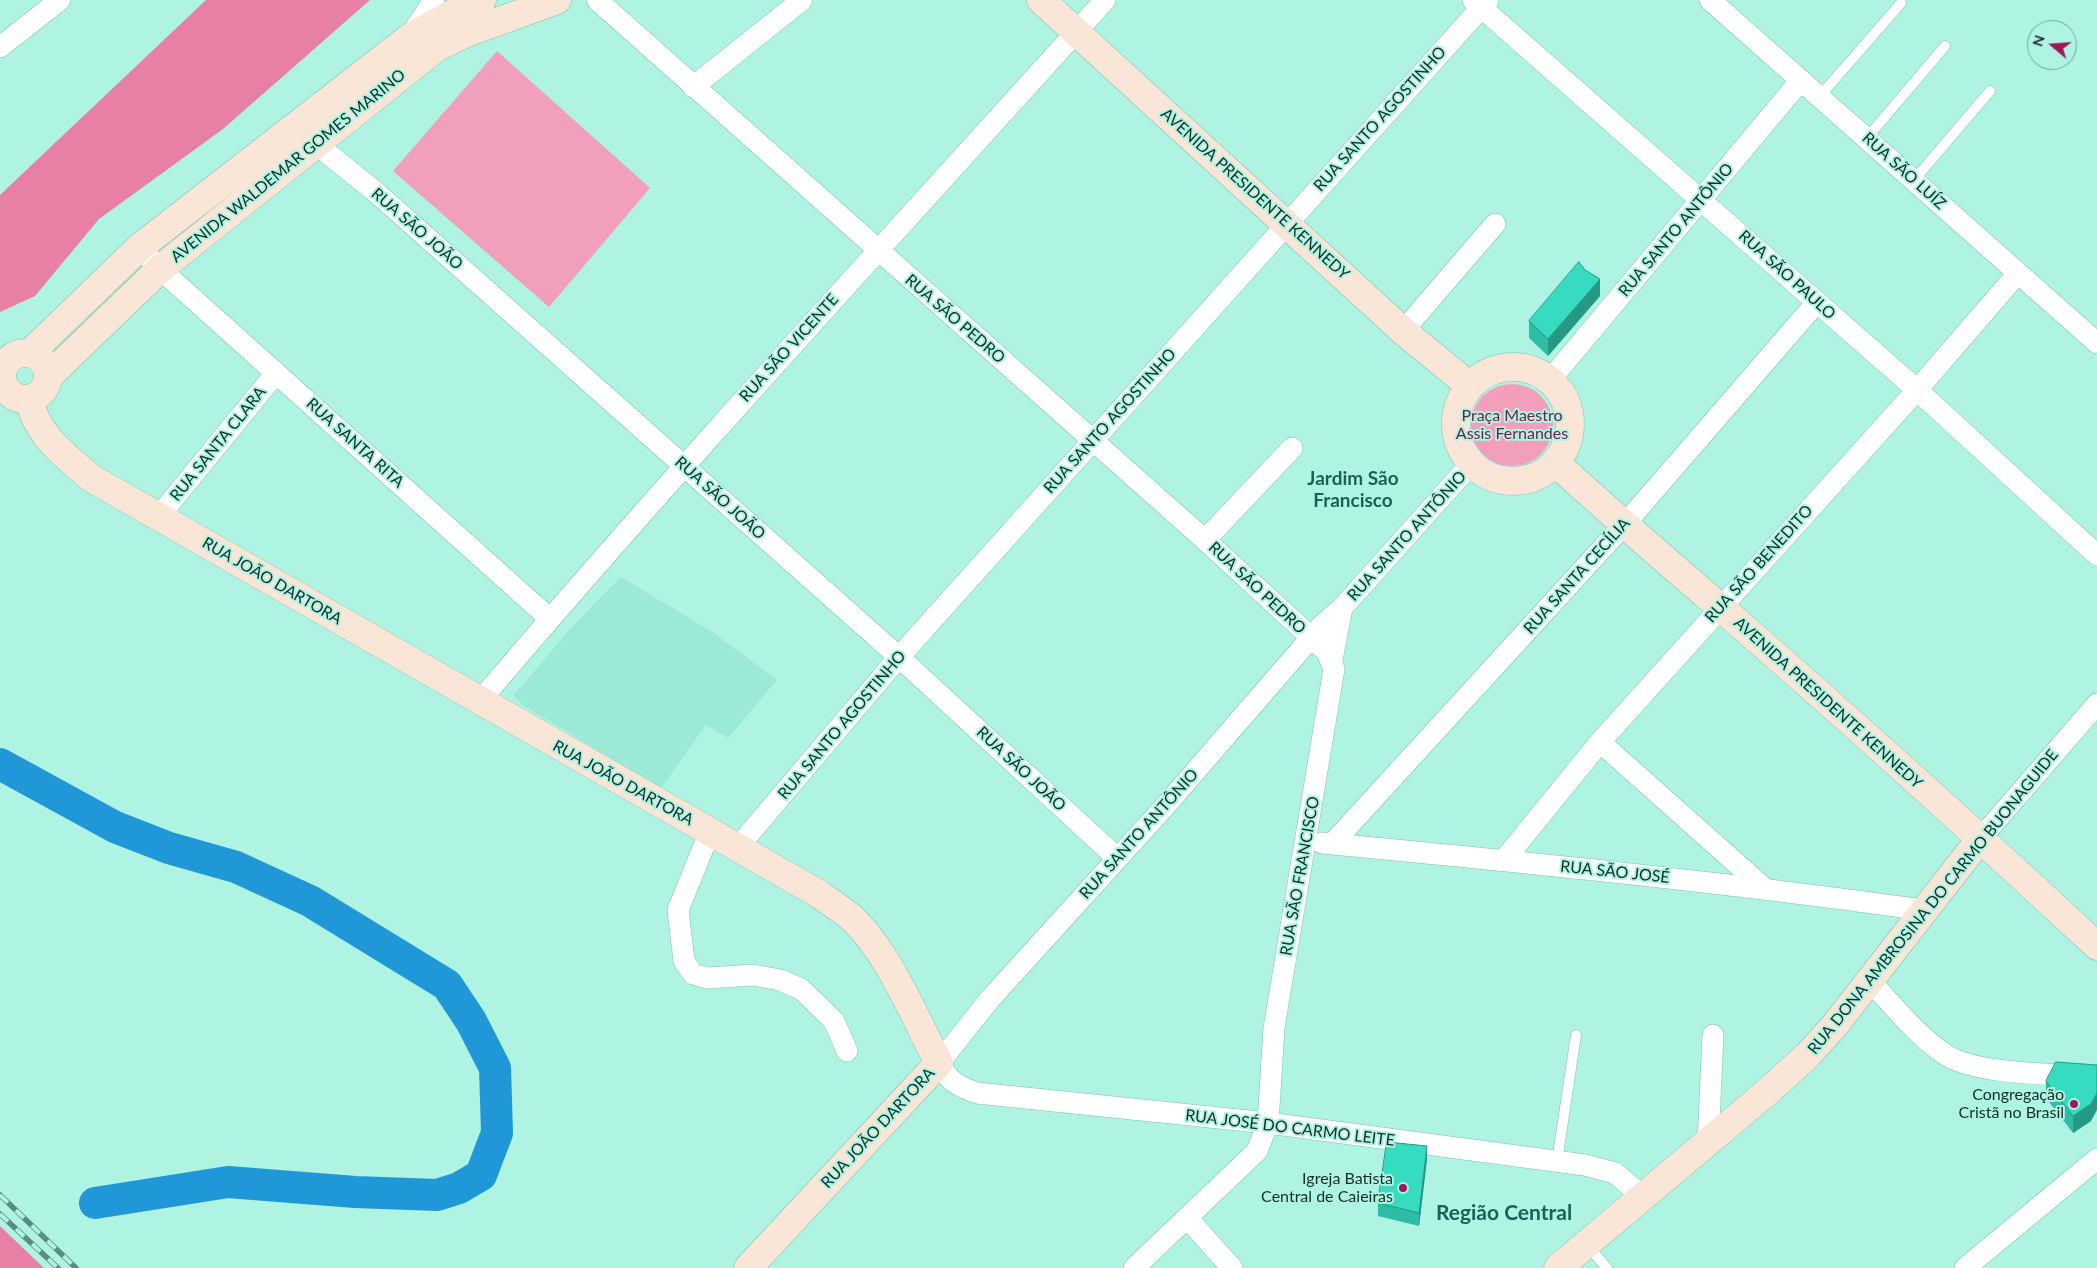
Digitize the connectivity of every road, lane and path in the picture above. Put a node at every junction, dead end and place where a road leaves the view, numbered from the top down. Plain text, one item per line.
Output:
1 (60, 0) edge
2 (434, 0) edge
3 (482, 0) edge
4 (557, 0) edge
5 (597, 0) edge
6 (802, 0) edge
7 (1041, 0) edge
8 (1105, 0) edge
9 (1710, 0) edge
10 (1481, 2) edge
11 (1901, 3) dead end
12 (41, 8) edge
13 (1076, 32) junction
14 (409, 38) junction
15 (1945, 46) dead end
16 (0, 48) edge
17 (1801, 80) junction
18 (693, 87) junction
19 (1990, 91) dead end
20 (1820, 96) junction
21 (296, 126) junction
22 (1867, 138) junction
23 (316, 145) junction
24 (1914, 180) junction
25 (1702, 199) junction
26 (1286, 223) junction
27 (1495, 224) dead end
28 (140, 247) junction
29 (876, 250) junction
30 (160, 269) junction
31 (2018, 272) junction
32 (1817, 302) junction
33 (1403, 330) junction
34 (2097, 343) edge
35 (18, 354) edge
36 (276, 373) junction
37 (48, 377) junction
38 (1550, 380) junction
39 (1470, 386) junction
40 (1917, 390) junction
41 (16, 398) edge
42 (1093, 440) junction
43 (1292, 448) dead end
44 (1555, 462) junction
45 (1472, 464) junction
46 (684, 466) junction
47 (160, 516) junction
48 (1624, 526) junction
49 (1205, 540) junction
50 (2097, 554) edge
51 (1720, 607) junction
52 (1342, 608) junction
53 (550, 619) junction
54 (1312, 638) junction
55 (899, 657) junction
56 (1332, 660) junction
57 (479, 702) junction
58 (2097, 704) edge
59 (1600, 742) junction
60 (710, 831) junction
61 (1981, 838) junction
62 (1306, 841) junction
63 (1332, 844) junction
64 (738, 847) junction
65 (1117, 858) junction
66 (1504, 860) junction
67 (1764, 888) junction
68 (1923, 910) junction
69 (2097, 946) edge
70 (1869, 980) junction
71 (1576, 1035) dead end
72 (1713, 1035) dead end
73 (847, 1051) dead end
74 (939, 1063) junction
75 (2097, 1077) edge
76 (1268, 1123) junction
77 (1708, 1142) junction
78 (2097, 1159) edge
79 (1557, 1162) junction
80 (1643, 1197) junction
81 (1188, 1219) junction
82 (1586, 1244) junction
83 (748, 1268) edge
84 (1134, 1268) edge
85 (1232, 1268) edge
86 (1558, 1268) edge
87 (1606, 1268) edge
88 (1965, 1268) edge

1 - 12 street
2 - 14 street
3 - 14 street, AVENIDA WALDEMAR GOMES MARINO
4 - 23 street, AVENIDA WALDEMAR GOMES MARINO
5 - 18 street, RUA SÃO PEDRO
6 - 18 street
7 - 13 street, AVENIDA PRESIDENTE KENNEDY
8 - 13 street, RUA SÃO VICENTE
9 - 17 street, RUA SÃO LUÍZ
10 - 25 street, RUA SÃO PAULO
10 - 26 street, RUA SANTO AGOSTINHO
11 - 20 lane
12 - 16 street
13 - 26 street, AVENIDA PRESIDENTE KENNEDY
13 - 29 street, RUA SÃO VICENTE
14 - 21 street, AVENIDA WALDEMAR GOMES MARINO
15 - 22 lane
17 - 20 street, RUA SÃO LUÍZ
17 - 25 street, RUA SANTO ANTÔNIO
18 - 29 street, RUA SÃO PEDRO
19 - 24 lane
20 - 22 street, RUA SÃO LUÍZ
21 - 23 street, RUA SÃO JOÃO
21 - 28 street, AVENIDA WALDEMAR GOMES MARINO
22 - 24 street, RUA SÃO LUÍZ
23 - 30 street, AVENIDA WALDEMAR GOMES MARINO
23 - 46 street, RUA SÃO JOÃO
24 - 31 street, RUA SÃO LUÍZ
25 - 32 street, RUA SÃO PAULO
25 - 38 street, RUA SANTO ANTÔNIO
26 - 33 street, AVENIDA PRESIDENTE KENNEDY
26 - 42 street, RUA SANTO AGOSTINHO
27 - 33 street
28 - 30 street, RUA SANTA RITA
28 - 35 street, AVENIDA WALDEMAR GOMES MARINO
29 - 42 street, RUA SÃO PEDRO
29 - 46 street, RUA SÃO VICENTE
30 - 36 street, RUA SANTA RITA
30 - 37 street, AVENIDA WALDEMAR GOMES MARINO
31 - 34 street, RUA SÃO LUÍZ
31 - 40 street, RUA SÃO BENEDITO
32 - 40 street, RUA SÃO PAULO
32 - 48 street, RUA SANTA CECÍLIA
33 - 39 street, AVENIDA PRESIDENTE KENNEDY
35 - 37 street
35 - 41 street
36 - 47 street, RUA SANTA CLARA
36 - 53 street, RUA SANTA RITA
37 - 41 street
38 - 39 street
38 - 44 street
39 - 45 street
40 - 50 street, RUA SÃO PAULO
40 - 51 street, RUA SÃO BENEDITO
41 - 47 street, RUA JOÃO DARTORA
42 - 49 street, RUA SÃO PEDRO
42 - 55 street, RUA SANTO AGOSTINHO
43 - 49 street
44 - 45 street
44 - 48 street, AVENIDA PRESIDENTE KENNEDY
45 - 52 street, RUA SANTO ANTÔNIO
46 - 53 street, RUA SÃO VICENTE
46 - 55 street, RUA SÃO JOÃO
47 - 57 street, RUA JOÃO DARTORA
48 - 51 street, AVENIDA PRESIDENTE KENNEDY
48 - 63 street, RUA SANTA CECÍLIA
49 - 54 street, RUA SÃO PEDRO
51 - 59 street, RUA SÃO BENEDITO
51 - 61 street, AVENIDA PRESIDENTE KENNEDY
52 - 54 street, RUA SANTO ANTÔNIO
52 - 56 street, RUA SANTO ANTÔNIO
53 - 57 street, RUA SÃO VICENTE
54 - 56 street
54 - 65 street, RUA SANTO ANTÔNIO
55 - 64 street, RUA SANTO AGOSTINHO
55 - 65 street, RUA SÃO JOÃO
56 - 62 street, RUA SÃO FRANCISCO
57 - 60 street, RUA JOÃO DARTORA
58 - 61 street, RUA DONA AMBROSINA DO CARMO BUONAGUIDE
59 - 66 street, RUA SÃO BENEDITO
59 - 67 street
60 - 64 street, RUA JOÃO DARTORA
60 - 73 street
61 - 68 street, RUA DONA AMBROSINA DO CARMO BUONAGUIDE
61 - 69 street, AVENIDA PRESIDENTE KENNEDY
62 - 63 street, RUA SÃO JOSÉ
62 - 76 street, RUA SÃO FRANCISCO
63 - 66 street, RUA SÃO JOSÉ
64 - 74 street, RUA JOÃO DARTORA
65 - 74 street, RUA SANTO ANTÔNIO
66 - 67 street, RUA SÃO JOSÉ
67 - 68 street, RUA SÃO JOSÉ
68 - 70 street, RUA DONA AMBROSINA DO CARMO BUONAGUIDE
70 - 75 street
70 - 77 street, RUA DONA AMBROSINA DO CARMO BUONAGUIDE
71 - 79 lane
72 - 77 street
74 - 76 street, RUA JOSÉ DO CARMO LEITE
74 - 83 street, RUA JOÃO DARTORA
76 - 79 street, RUA JOSÉ DO CARMO LEITE
76 - 81 street, RUA SÃO FRANCISCO
77 - 80 street, RUA DONA AMBROSINA DO CARMO BUONAGUIDE
78 - 88 street
79 - 80 street, RUA JOSÉ DO CARMO LEITE
80 - 82 street, RUA DONA AMBROSINA DO CARMO BUONAGUIDE
81 - 84 street, RUA SÃO FRANCISCO
81 - 85 street
82 - 86 street, RUA DONA AMBROSINA DO CARMO BUONAGUIDE
82 - 87 lane

